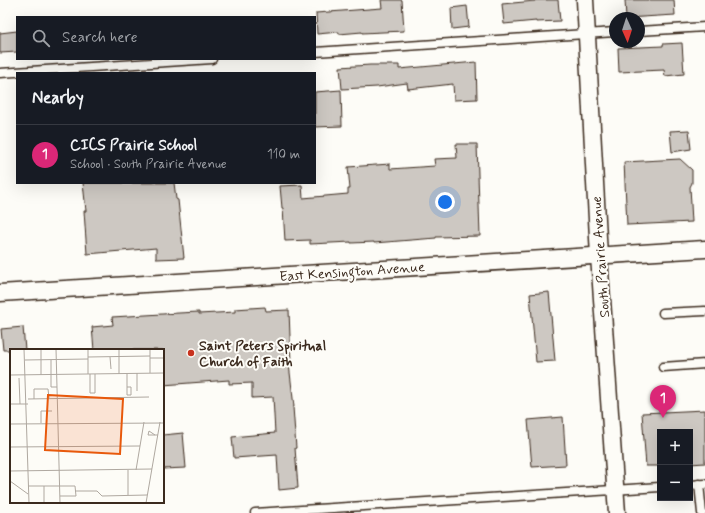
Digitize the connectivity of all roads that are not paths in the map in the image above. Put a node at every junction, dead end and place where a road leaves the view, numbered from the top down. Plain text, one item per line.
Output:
1 (585, 0) edge
2 (705, 27) edge
3 (645, 30) edge
4 (609, 32) edge
5 (587, 34) junction
6 (316, 52) edge
7 (197, 60) edge
8 (0, 73) edge
9 (705, 249) edge
10 (599, 256) junction
11 (0, 293) edge
12 (705, 311) edge
13 (663, 313) dead end
14 (705, 364) edge
15 (663, 367) dead end
16 (702, 484) edge
17 (657, 487) edge
18 (616, 490) junction
19 (255, 513) edge
20 (617, 513) edge
21 (702, 513) edge

1 - 5 street, South Prairie Avenue
2 - 3 lane
4 - 5 lane
5 - 6 lane
5 - 10 street, South Prairie Avenue
7 - 8 lane
9 - 10 street, East Kensington Avenue
10 - 11 street, East Kensington Avenue
10 - 18 street, South Prairie Avenue
12 - 13 lane
14 - 15 lane
16 - 21 lane
17 - 18 lane
18 - 19 lane
18 - 20 street, South Prairie Avenue

